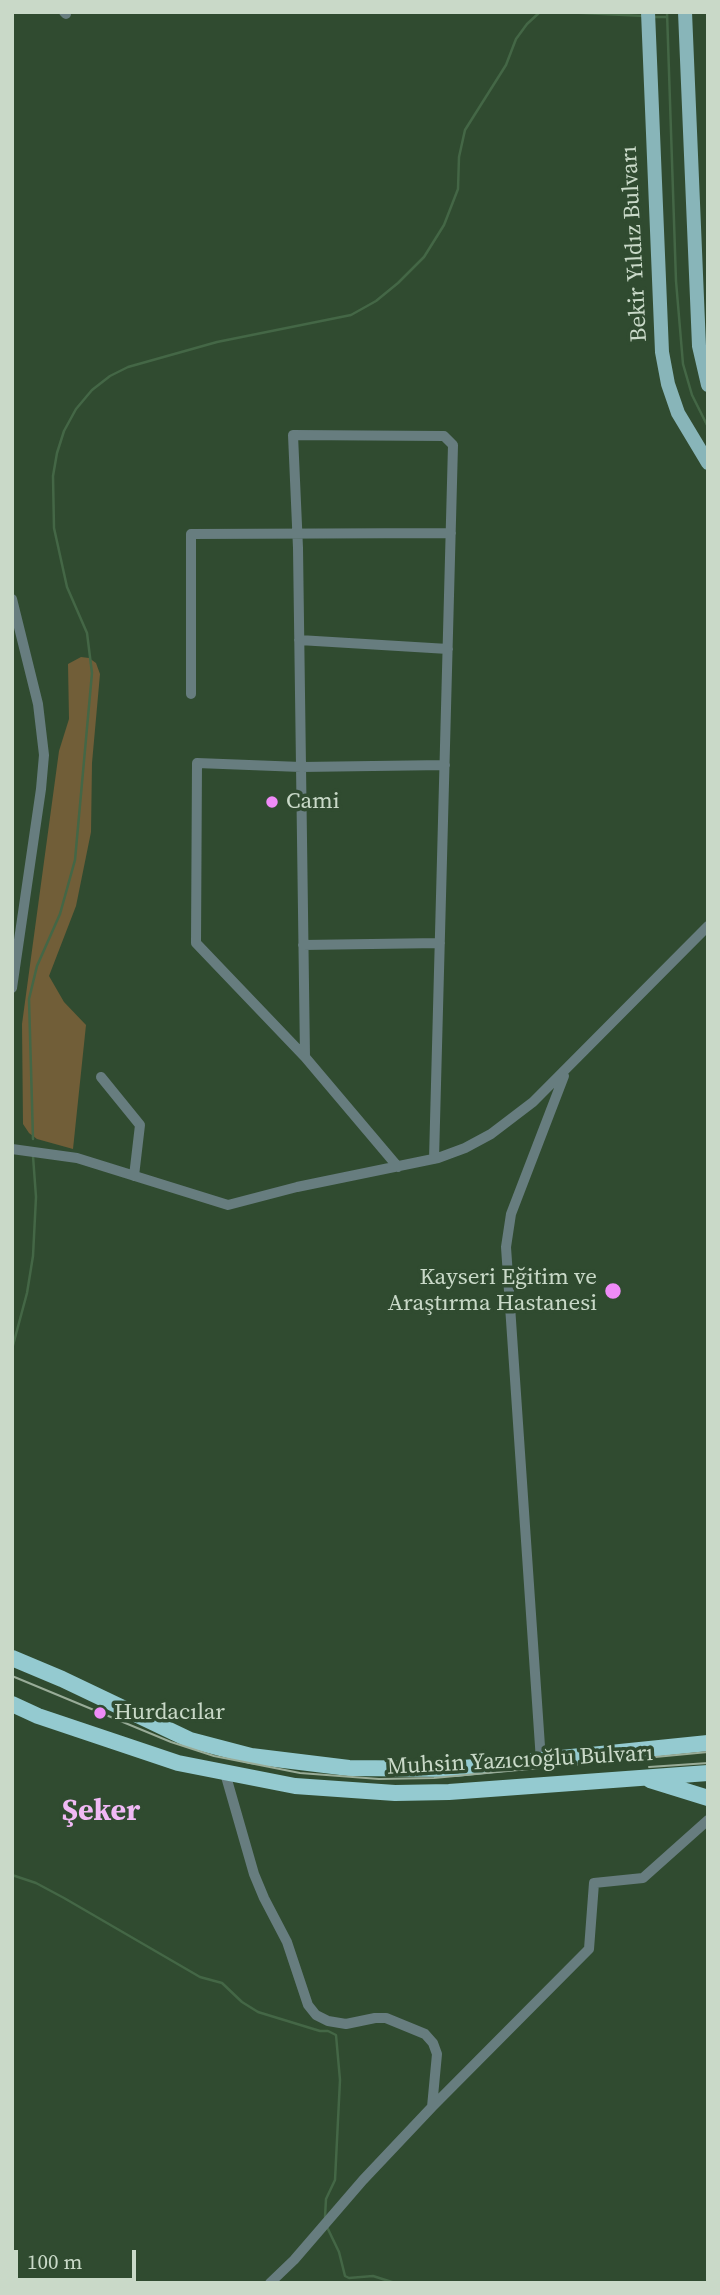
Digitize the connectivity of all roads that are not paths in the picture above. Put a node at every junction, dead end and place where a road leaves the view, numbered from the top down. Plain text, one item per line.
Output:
1 (685, 12) edge
2 (648, 17) edge
3 (708, 385) edge
4 (708, 463) edge
5 (297, 532) junction
6 (451, 533) junction
7 (12, 599) edge
8 (299, 640) junction
9 (448, 649) junction
10 (191, 694) dead end
11 (444, 765) junction
12 (301, 766) junction
13 (708, 926) edge
14 (440, 943) junction
15 (303, 945) junction
16 (12, 988) edge
17 (305, 1057) junction
18 (566, 1070) junction
19 (101, 1077) dead end
20 (12, 1149) edge
21 (434, 1160) junction
22 (398, 1167) junction
23 (134, 1176) junction
24 (12, 1658) edge
25 (12, 1704) edge
26 (708, 1743) edge
27 (541, 1761) junction
28 (225, 1773) junction
29 (708, 1773) edge
30 (637, 1776) junction
31 (708, 1798) edge
32 (708, 1821) edge
33 (432, 2106) junction
34 (270, 2283) edge

1 - 3 main road
2 - 4 main road, Bekir Yıldız Bulvarı
5 - 6 street
5 - 6 street
5 - 8 street
5 - 10 street
6 - 9 street
7 - 16 street
8 - 9 street
8 - 12 street
9 - 11 street
11 - 12 street
11 - 14 street
12 - 15 street
12 - 17 street
13 - 18 street
14 - 15 street
14 - 21 street
15 - 17 street
17 - 22 street
18 - 21 street
18 - 27 street
19 - 23 street
20 - 23 street
21 - 22 street
22 - 23 street
24 - 27 highway, Muhsin Yazıcıoğlu Bulvarı
25 - 28 highway, Muhsin Yazıcıoğlu Bulvarı
26 - 27 highway, Muhsin Yazıcıoğlu Bulvarı
28 - 30 highway, Muhsin Yazıcıoğlu Bulvarı
28 - 33 street
29 - 30 highway, Muhsin Yazıcıoğlu Bulvarı
30 - 31 highway
32 - 33 street
33 - 34 street

